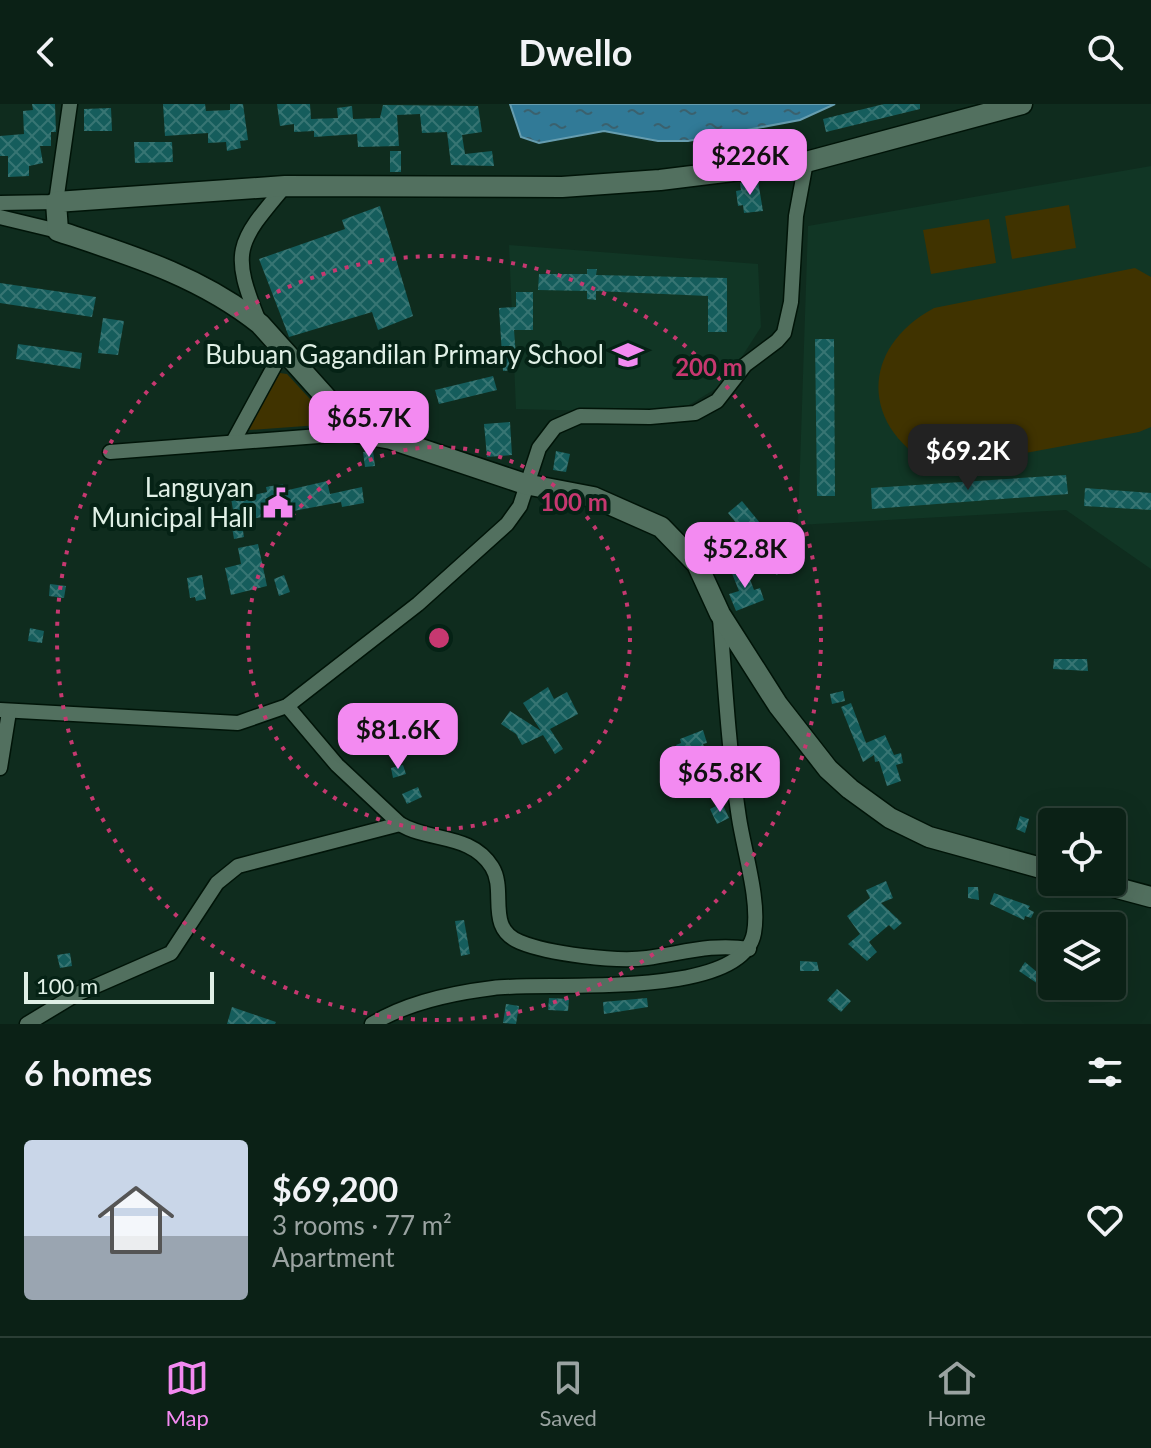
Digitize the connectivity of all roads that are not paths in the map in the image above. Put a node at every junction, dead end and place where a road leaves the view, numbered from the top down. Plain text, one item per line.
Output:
1 (70, 104) edge
2 (1022, 104) edge
3 (806, 162) junction
4 (285, 186) junction
5 (56, 202) junction
6 (0, 203) edge
7 (0, 217) edge
8 (58, 231) junction
9 (260, 324) junction
10 (282, 352) junction
11 (358, 433) junction
12 (234, 440) junction
13 (110, 452) dead end
14 (525, 484) junction
15 (720, 614) junction
16 (287, 706) junction
17 (4, 711) edge
18 (0, 768) edge
19 (400, 824) junction
20 (1038, 867) edge
21 (1126, 890) edge
22 (1151, 897) edge
23 (749, 949) junction
24 (27, 1024) edge
25 (372, 1024) edge

1 - 5 street
2 - 3 street
3 - 4 street
3 - 14 street
4 - 5 street
4 - 9 street
5 - 6 street
5 - 8 street
7 - 8 street
8 - 9 street
9 - 10 street
10 - 11 street
10 - 12 street
11 - 12 street
11 - 14 street
12 - 13 street
14 - 15 street
14 - 16 street
15 - 20 street
15 - 23 street
16 - 17 street
16 - 19 street
17 - 18 street
19 - 23 street
19 - 24 street
21 - 22 street
23 - 25 street

